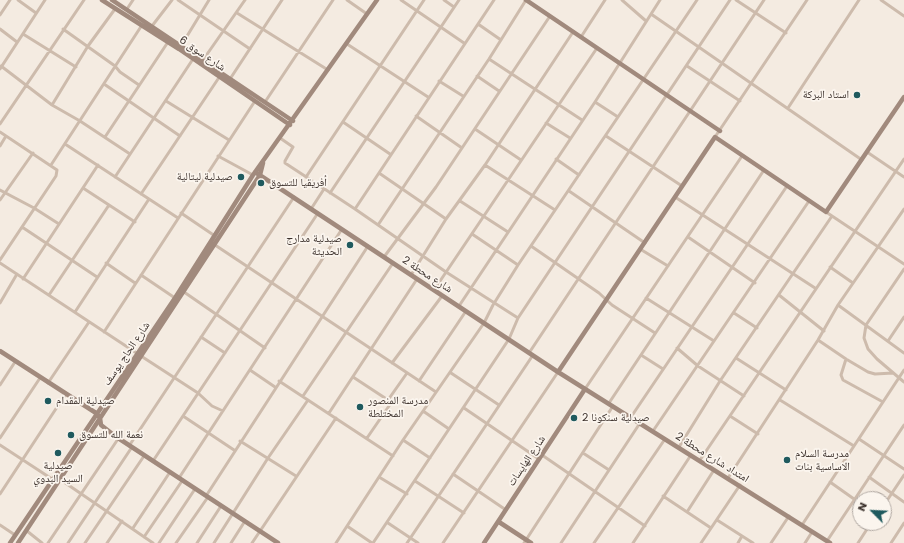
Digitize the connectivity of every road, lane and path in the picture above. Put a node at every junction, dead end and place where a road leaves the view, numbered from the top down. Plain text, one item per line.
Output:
1 (10, 0) edge
2 (18, 0) edge
3 (44, 0) edge
4 (84, 0) edge
5 (102, 0) edge
6 (112, 0) edge
7 (133, 0) edge
8 (172, 0) edge
9 (178, 0) edge
10 (209, 0) edge
11 (245, 0) edge
12 (282, 0) edge
13 (333, 0) edge
14 (346, 0) edge
15 (377, 0) edge
16 (401, 0) edge
17 (424, 0) edge
18 (444, 0) edge
19 (459, 0) edge
20 (494, 0) edge
21 (526, 0) edge
22 (605, 0) edge
23 (622, 0) edge
24 (660, 0) edge
25 (697, 0) edge
26 (730, 0) edge
27 (736, 0) edge
28 (764, 0) edge
29 (807, 0) edge
30 (859, 0) edge
31 (881, 0) edge
32 (454, 7) junction
33 (116, 9) junction
34 (127, 10) junction
35 (418, 10) junction
36 (36, 13) junction
37 (237, 13) junction
38 (755, 13) junction
39 (199, 14) junction
40 (367, 14) junction
41 (651, 14) junction
42 (0, 15) edge
43 (550, 16) junction
44 (904, 16) edge
45 (646, 21) junction
46 (478, 24) junction
47 (142, 25) junction
48 (152, 26) junction
49 (441, 27) junction
50 (0, 29) edge
51 (63, 29) junction
52 (263, 30) junction
53 (224, 31) junction
54 (676, 31) junction
55 (573, 32) junction
56 (786, 33) junction
57 (23, 34) junction
58 (581, 37) junction
59 (501, 40) junction
60 (17, 42) junction
61 (168, 42) junction
62 (464, 43) junction
63 (348, 44) junction
64 (88, 46) junction
65 (180, 47) junction
66 (700, 47) junction
67 (596, 48) junction
68 (250, 49) junction
69 (51, 50) junction
70 (299, 51) junction
71 (193, 59) junction
72 (489, 59) junction
73 (203, 60) junction
74 (722, 62) junction
75 (619, 63) junction
76 (116, 66) junction
77 (380, 66) junction
78 (687, 66) junction
79 (1, 67) edge
80 (76, 67) junction
81 (328, 70) junction
82 (511, 74) junction
83 (220, 76) junction
84 (477, 76) junction
85 (230, 79) junction
86 (644, 80) junction
87 (439, 81) junction
88 (710, 81) junction
89 (404, 82) junction
90 (752, 83) junction
91 (104, 84) junction
92 (27, 85) junction
93 (140, 85) junction
94 (536, 89) junction
95 (500, 91) junction
96 (667, 95) junction
97 (463, 96) junction
98 (428, 97) junction
99 (904, 97) edge
100 (166, 101) junction
101 (255, 101) junction
102 (740, 101) junction
103 (129, 102) junction
104 (265, 102) junction
105 (595, 102) junction
106 (559, 104) junction
107 (52, 105) junction
108 (788, 108) junction
109 (691, 111) junction
110 (416, 116) junction
111 (193, 117) junction
112 (154, 118) junction
113 (618, 118) junction
114 (582, 120) junction
115 (80, 121) junction
116 (343, 122) junction
117 (292, 123) junction
118 (546, 123) junction
119 (0, 124) edge
120 (475, 129) junction
121 (720, 131) junction
122 (0, 132) edge
123 (439, 132) junction
124 (6, 136) junction
125 (180, 136) junction
126 (606, 136) junction
127 (367, 137) junction
128 (715, 137) junction
129 (105, 138) junction
130 (280, 138) junction
131 (570, 138) junction
132 (229, 140) junction
133 (65, 144) junction
134 (498, 144) junction
135 (0, 146) edge
136 (462, 148) junction
137 (630, 151) junction
138 (867, 152) junction
139 (33, 153) junction
140 (130, 154) junction
141 (390, 154) junction
142 (218, 156) junction
143 (742, 156) junction
144 (904, 159) edge
145 (521, 160) junction
146 (556, 160) junction
147 (862, 160) junction
148 (263, 161) junction
149 (51, 165) junction
150 (98, 165) junction
151 (485, 165) junction
152 (653, 167) junction
153 (764, 170) junction
154 (896, 171) junction
155 (379, 173) junction
156 (254, 174) junction
157 (260, 175) junction
158 (579, 175) junction
159 (115, 177) junction
160 (306, 177) junction
161 (904, 177) edge
162 (508, 179) junction
163 (682, 186) junction
164 (787, 186) junction
165 (83, 188) junction
166 (402, 188) junction
167 (324, 189) junction
168 (0, 190) edge
169 (569, 191) junction
170 (330, 192) junction
171 (4, 193) junction
172 (141, 194) junction
173 (533, 194) junction
174 (294, 197) junction
175 (675, 197) junction
176 (149, 199) junction
177 (0, 200) edge
178 (460, 201) junction
179 (809, 201) junction
180 (424, 204) junction
181 (109, 205) junction
182 (592, 207) junction
183 (34, 208) junction
184 (311, 209) junction
185 (355, 209) junction
186 (904, 209) edge
187 (555, 210) junction
188 (826, 212) junction
189 (181, 213) junction
190 (318, 213) junction
191 (702, 214) junction
192 (483, 216) junction
193 (832, 216) junction
194 (178, 218) junction
195 (446, 219) junction
196 (135, 222) junction
197 (615, 223) junction
198 (59, 224) junction
199 (378, 225) junction
200 (22, 227) junction
201 (342, 229) junction
202 (724, 229) junction
203 (854, 231) junction
204 (508, 232) junction
205 (472, 234) junction
206 (215, 236) junction
207 (688, 237) junction
208 (398, 239) junction
209 (644, 243) junction
210 (747, 243) junction
211 (47, 244) junction
212 (215, 245) junction
213 (368, 246) junction
214 (531, 246) junction
215 (878, 247) junction
216 (640, 249) junction
217 (496, 250) junction
218 (709, 252) junction
219 (423, 256) junction
220 (384, 257) junction
221 (0, 260) edge
222 (72, 260) junction
223 (771, 260) junction
224 (555, 262) junction
225 (904, 262) edge
226 (0, 263) edge
227 (106, 263) junction
228 (392, 263) junction
229 (518, 265) junction
230 (248, 266) junction
231 (668, 266) junction
232 (732, 267) junction
233 (830, 267) junction
234 (904, 269) edge
235 (446, 272) junction
236 (17, 274) junction
237 (793, 274) junction
238 (141, 275) junction
239 (411, 275) junction
240 (97, 277) junction
241 (579, 278) junction
242 (23, 279) junction
243 (417, 279) junction
244 (136, 283) junction
245 (273, 283) junction
246 (755, 283) junction
247 (853, 283) junction
248 (472, 288) junction
249 (815, 288) junction
250 (434, 290) junction
251 (184, 292) junction
252 (48, 295) junction
253 (779, 295) junction
254 (442, 296) junction
255 (175, 298) junction
256 (646, 298) junction
257 (298, 299) junction
258 (606, 300) junction
259 (0, 303) edge
260 (494, 303) junction
261 (459, 306) junction
262 (838, 306) junction
263 (466, 311) junction
264 (75, 312) junction
265 (800, 312) junction
266 (670, 313) junction
267 (734, 313) junction
268 (216, 315) junction
269 (322, 315) junction
270 (904, 317) edge
271 (518, 318) junction
272 (632, 318) junction
273 (89, 322) junction
274 (484, 323) junction
275 (866, 325) junction
276 (692, 327) junction
277 (757, 328) junction
278 (347, 331) junction
279 (824, 331) junction
280 (104, 332) junction
281 (240, 332) junction
282 (655, 333) junction
283 (201, 337) junction
284 (508, 339) junction
285 (818, 340) junction
286 (714, 341) junction
287 (888, 341) junction
288 (265, 348) junction
289 (372, 348) junction
290 (677, 348) junction
291 (0, 351) edge
292 (225, 353) junction
293 (904, 353) edge
294 (531, 354) junction
295 (139, 355) junction
296 (641, 355) junction
297 (736, 358) junction
298 (846, 360) junction
299 (15, 362) junction
300 (392, 363) junction
301 (698, 366) junction
302 (663, 369) junction
303 (250, 370) junction
304 (904, 370) edge
305 (558, 372) junction
306 (407, 373) junction
307 (451, 373) junction
308 (758, 374) junction
309 (893, 374) junction
310 (353, 377) junction
311 (40, 378) junction
312 (174, 378) junction
313 (899, 378) junction
314 (279, 381) junction
315 (420, 381) junction
316 (720, 381) junction
317 (904, 382) edge
318 (48, 383) junction
319 (0, 385) edge
320 (275, 387) junction
321 (585, 388) junction
322 (476, 389) junction
323 (786, 390) junction
324 (436, 392) junction
325 (198, 393) junction
326 (65, 395) junction
327 (303, 396) junction
328 (744, 396) junction
329 (308, 400) junction
330 (388, 400) junction
331 (780, 400) junction
332 (883, 402) junction
333 (499, 405) junction
334 (611, 405) junction
335 (464, 408) junction
336 (223, 411) junction
337 (423, 411) junction
338 (96, 413) junction
339 (329, 413) junction
340 (183, 416) junction
341 (730, 416) junction
342 (631, 417) junction
343 (100, 418) junction
344 (336, 418) junction
345 (640, 423) junction
346 (486, 424) junction
347 (904, 426) edge
348 (449, 429) junction
349 (653, 431) junction
350 (209, 433) junction
351 (758, 434) junction
352 (0, 438) edge
353 (118, 438) junction
354 (368, 438) junction
355 (665, 439) junction
356 (859, 439) junction
357 (403, 440) junction
358 (240, 441) junction
359 (512, 442) junction
360 (0, 445) edge
361 (130, 446) junction
362 (854, 446) junction
363 (679, 447) junction
364 (234, 450) junction
365 (583, 453) junction
366 (542, 455) junction
367 (691, 455) junction
368 (144, 456) junction
369 (393, 456) junction
370 (885, 456) junction
371 (268, 458) junction
372 (430, 458) junction
373 (24, 459) junction
374 (539, 459) junction
375 (700, 460) junction
376 (153, 461) junction
377 (714, 469) junction
378 (904, 469) edge
379 (609, 470) junction
380 (170, 472) junction
381 (570, 473) junction
382 (453, 474) junction
383 (904, 475) edge
384 (296, 476) junction
385 (379, 477) junction
386 (869, 477) junction
387 (728, 478) junction
388 (52, 479) junction
389 (181, 479) junction
390 (61, 480) junction
391 (415, 481) junction
392 (830, 482) junction
393 (740, 485) junction
394 (195, 489) junction
395 (479, 491) junction
396 (859, 491) edge
397 (889, 491) edge
398 (595, 493) junction
399 (892, 493) joint
400 (0, 494) edge
401 (81, 494) junction
402 (407, 494) junction
403 (207, 496) junction
404 (438, 496) junction
405 (663, 496) junction
406 (852, 497) edge
407 (852, 501) edge
408 (94, 502) junction
409 (904, 502) edge
410 (221, 506) junction
411 (618, 508) junction
412 (507, 510) junction
413 (107, 512) junction
414 (687, 512) junction
415 (464, 513) junction
416 (233, 514) junction
417 (789, 516) junction
418 (717, 520) junction
419 (122, 521) junction
420 (245, 521) junction
421 (499, 522) junction
422 (388, 523) junction
423 (904, 523) edge
424 (0, 525) edge
425 (347, 526) junction
426 (644, 526) junction
427 (802, 526) junction
428 (133, 528) junction
429 (711, 528) junction
430 (27, 531) junction
431 (260, 531) junction
432 (866, 531) edge
433 (812, 532) junction
434 (15, 535) junction
435 (144, 536) junction
436 (742, 536) junction
437 (410, 538) junction
438 (525, 542) edge
439 (828, 542) edge
440 (10, 543) edge
441 (18, 543) edge
442 (42, 543) edge
443 (48, 543) edge
444 (68, 543) edge
445 (85, 543) edge
446 (107, 543) edge
447 (153, 543) edge
448 (159, 543) edge
449 (176, 543) edge
450 (197, 543) edge
451 (214, 543) edge
452 (231, 543) edge
453 (252, 543) edge
454 (278, 543) edge
455 (336, 543) edge
456 (373, 543) edge
457 (407, 543) edge
458 (418, 543) edge
459 (444, 543) edge
460 (484, 543) edge
461 (531, 543) edge
462 (561, 543) edge
463 (594, 543) edge
464 (633, 543) edge
465 (701, 543) edge
466 (738, 543) edge
467 (753, 543) edge
468 (771, 543) edge
469 (805, 543) edge
470 (858, 543) edge
471 (891, 543) edge

1 - 42 street
2 - 36 street
3 - 36 street
4 - 51 street
5 - 33 street, شارع سوق 6
6 - 34 street, شارع سوق 6
7 - 34 street
8 - 48 street
9 - 39 street
10 - 39 street
11 - 37 street
12 - 52 street
13 - 70 street
14 - 40 street
15 - 40 street, شارع الحاج يوسف
16 - 35 street
17 - 35 street
18 - 32 street
19 - 32 street
20 - 46 street
21 - 43 street
21 - 59 street
22 - 58 street
23 - 45 street
24 - 41 street
25 - 54 street
26 - 66 street
27 - 38 street
28 - 38 street
29 - 56 street
30 - 108 street
31 - 44 street
32 - 49 street
33 - 47 street, شارع سوق 6
33 - 64 street
34 - 48 street, شارع سوق 6
35 - 49 street
35 - 77 street
36 - 57 street
37 - 52 street
37 - 53 street
38 - 56 street
38 - 74 street
39 - 53 street
39 - 65 street
40 - 63 street, شارع الحاج يوسف
41 - 45 street
41 - 54 street
43 - 55 street
43 - 82 street
45 - 75 street
46 - 59 street
46 - 62 street
47 - 61 street, شارع سوق 6
47 - 76 street
48 - 65 street, شارع سوق 6
49 - 62 street
49 - 89 street
50 - 60 street
51 - 64 street
51 - 69 street
52 - 68 street
52 - 70 street
53 - 68 street
53 - 73 street
54 - 66 street
54 - 86 street
55 - 58 street
55 - 94 street
56 - 90 street
57 - 60 street
57 - 69 street
58 - 67 street
59 - 72 street
60 - 79 street
61 - 65 street, شارع سوق 6
61 - 93 street
62 - 87 street
63 - 77 street
63 - 81 street, شارع الحاج يوسف
64 - 76 street
64 - 80 street
65 - 71 street, شارع سوق 6
65 - 73 street, شارع سوق 6
66 - 74 street
66 - 78 street
67 - 75 street
67 - 106 street
68 - 85 street
69 - 80 street
69 - 92 street
70 - 81 street
70 - 104 street
71 - 83 street, شارع سوق 6
71 - 100 street
72 - 82 street
72 - 84 street
73 - 85 street, شارع سوق 6
74 - 88 street
74 - 90 street
75 - 86 street
75 - 105 street
76 - 91 street
76 - 93 street
77 - 89 street
77 - 116 street
78 - 88 street
78 - 96 street
79 - 92 street
80 - 107 street
81 - 117 street, شارع الحاج يوسف
82 - 94 street
82 - 95 street
83 - 101 street, شارع سوق 6
83 - 111 street
84 - 95 street
84 - 97 street
85 - 104 street, شارع سوق 6
86 - 96 street
86 - 113 street
87 - 97 street
87 - 98 street
88 - 102 street
88 - 109 street
89 - 98 street
89 - 127 street
90 - 102 street
90 - 108 street
91 - 103 street
91 - 115 street
92 - 107 street
92 - 119 street
93 - 103 street
94 - 106 street
94 - 134 street
95 - 120 street
96 - 109 street
96 - 137 street
97 - 123 street
98 - 110 street
99 - 138 street
100 - 111 street
100 - 112 street
101 - 117 street, شارع سوق 6
101 - 132 street
102 - 121 street
103 - 112 street
103 - 129 street
104 - 117 street, شارع سوق 6
105 - 113 street
105 - 114 street
106 - 114 street
106 - 118 street
107 - 115 street
108 - 147 street
109 - 121 street
109 - 152 street
110 - 123 street
110 - 141 street
111 - 125 street
111 - 132 street
112 - 125 street
112 - 140 street
113 - 126 street
114 - 131 street
115 - 129 street
115 - 133 street
116 - 127 street
116 - 160 street
117 - 130 street, شارع الحاج يوسف
118 - 131 street
118 - 145 street
120 - 134 street
120 - 136 street
121 - 128 street
122 - 124 street
123 - 136 street
123 - 166 street
124 - 135 street
124 - 139 street
125 - 172 street
126 - 137 street
126 - 158 street
127 - 141 street
127 - 170 street
128 - 143 street
128 - 163 street
129 - 140 street
130 - 148 street, شارع الحاج يوسف
130 - 160 street
131 - 146 street
132 - 142 street
133 - 149 street
133 - 150 street
134 - 145 street
134 - 151 street
136 - 180 street
137 - 152 street
137 - 182 street
138 - 147 street
138 - 154 street
139 - 149 street
139 - 171 street
140 - 159 street
141 - 155 street
142 - 156 street
142 - 189 street
143 - 153 street
143 - 191 street
144 - 154 street
145 - 162 street
146 - 158 street
146 - 173 street
147 - 188 street
148 - 156 street, شارع الحاج يوسف
148 - 157 street
149 - 183 street
150 - 159 street
150 - 165 street
151 - 162 street
151 - 178 street
152 - 163 street
152 - 197 street
153 - 164 street
153 - 202 street
154 - 161 street
154 - 203 street
155 - 166 street
155 - 185 street
156 - 157 street, شارع محطة 2
156 - 206 street, شارع الحاج يوسف
157 - 174 street, شارع محطة 2
157 - 212 street, شارع الحاج يوسف
158 - 169 street
159 - 172 street
160 - 167 street
162 - 173 street
162 - 192 street
163 - 175 street
164 - 179 street
164 - 210 street
165 - 181 street
165 - 198 street
166 - 180 street
166 - 199 street
167 - 170 street
167 - 184 street
168 - 171 street
169 - 182 street
169 - 187 street
170 - 185 street
171 - 177 street
171 - 183 street
172 - 176 street
173 - 187 street
173 - 204 street
174 - 184 street, شارع محطة 2
174 - 230 street
175 - 191 street
175 - 209 street
176 - 194 street
176 - 196 street
178 - 192 street
178 - 195 street
179 - 188 street
179 - 223 street
180 - 195 street
180 - 208 street
181 - 196 street
181 - 222 street
182 - 197 street
182 - 224 street
183 - 198 street
183 - 200 street
184 - 190 street, شارع محطة 2
185 - 199 street
186 - 215 street
187 - 214 street
188 - 193 street
189 - 194 street
189 - 206 street
190 - 201 street, شارع محطة 2
190 - 245 street
191 - 202 street
191 - 207 street
192 - 204 street
192 - 205 street
193 - 203 street
193 - 237 street
194 - 238 street
195 - 219 street
196 - 227 street
197 - 209 street
197 - 241 street
198 - 211 street
199 - 208 street
200 - 211 street
200 - 221 street
201 - 213 street, شارع محطة 2
201 - 257 street
202 - 210 street
202 - 218 street
203 - 215 street
203 - 233 street
204 - 217 street
205 - 217 street
205 - 235 street
206 - 255 street, شارع الحاج يوسف
207 - 218 street
207 - 231 street
208 - 219 street
208 - 220 street
209 - 216 street
210 - 223 street
210 - 232 street
211 - 222 street
211 - 242 street
212 - 230 street
212 - 251 street, شارع الحاج يوسف
213 - 220 street, شارع محطة 2
213 - 269 street
214 - 224 street
214 - 229 street
215 - 225 street
215 - 247 street
216 - 231 street
216 - 258 street
217 - 229 street
217 - 248 street
218 - 232 street
218 - 266 street
219 - 235 street
219 - 239 street
220 - 228 street, شارع محطة 2
222 - 240 street
222 - 252 street
223 - 237 street
223 - 246 street
224 - 241 street
224 - 271 street
226 - 236 street
227 - 240 street
227 - 244 street
228 - 239 street, شارع محطة 2
228 - 278 street
229 - 260 street
230 - 245 street
230 - 268 street
231 - 256 street
232 - 246 street
232 - 276 street
233 - 247 street
233 - 249 street
234 - 275 street
235 - 248 street
235 - 250 street
236 - 242 street
236 - 259 street
237 - 249 street
237 - 253 street
238 - 244 street
238 - 255 street
239 - 243 street, شارع محطة 2
240 - 264 street
241 - 258 street
241 - 294 street
242 - 252 street
243 - 250 street, شارع محطة 2
243 - 289 street
244 - 280 street
245 - 257 street
245 - 281 street
246 - 267 street
247 - 262 street
248 - 260 street
248 - 261 street
249 - 265 street
250 - 254 street, شارع محطة 2
251 - 268 street
251 - 295 street, شارع الحاج يوسف
252 - 264 street
253 - 265 street
253 - 277 street
254 - 261 street, شارع محطة 2
254 - 300 street
255 - 295 street, شارع الحاج يوسف
256 - 266 street
256 - 272 street
257 - 269 street
257 - 288 street
258 - 272 street
258 - 305 street
260 - 271 street
260 - 274 street
261 - 263 street, شارع محطة 2
262 - 275 street
262 - 279 street
263 - 274 street, شارع محطة 2
263 - 315 street
264 - 273 street
265 - 279 street
265 - 308 street
266 - 276 street
266 - 282 street
267 - 277 street
267 - 286 street
268 - 281 street
268 - 283 street
269 - 278 street
269 - 314 street
270 - 287 street
271 - 284 street
272 - 282 street
272 - 321 street
273 - 280 street
273 - 318 street
274 - 284 street, شارع محطة 2
274 - 307 street
275 - 287 street
275 - 309 street
276 - 286 street
276 - 290 street
277 - 297 street
278 - 289 street
278 - 327 street
279 - 285 street
280 - 295 street
281 - 288 street
281 - 292 street
282 - 296 street
283 - 292 street
283 - 312 street
284 - 294 street, شارع محطة 2
284 - 322 street
285 - 298 street
285 - 323 street
286 - 301 street
287 - 293 street
288 - 303 street
289 - 300 street
289 - 310 street
290 - 301 street
290 - 302 street
291 - 299 street
292 - 325 street
294 - 305 street, شارع محطة 2
294 - 333 street
295 - 312 street
295 - 338 street, شارع الحاج يوسف
295 - 343 street, شارع الحاج يوسف
296 - 302 street
296 - 334 street
297 - 308 street
297 - 316 street
298 - 309 street
298 - 332 street
299 - 311 street
299 - 319 street
300 - 306 street
301 - 316 street
301 - 349 street
302 - 342 street
303 - 320 street
303 - 336 street
304 - 313 street
305 - 321 street, شارع محطة 2
305 - 359 street
306 - 315 street
306 - 330 street
307 - 322 street
307 - 324 street
308 - 323 street
308 - 328 street
309 - 313 street
310 - 330 street
310 - 339 street
311 - 318 street
311 - 352 street
312 - 325 street
312 - 361 street
313 - 317 street
313 - 332 street
314 - 320 street
314 - 327 street
315 - 324 street
316 - 328 street
316 - 363 street
318 - 326 street
320 - 358 street
321 - 334 street, امتداد شارع محطة 2
321 - 366 street, شارع الهايسات
322 - 333 street
322 - 335 street
323 - 331 street
324 - 337 street
325 - 336 street
325 - 340 street
326 - 338 street
326 - 373 street
327 - 329 street
328 - 341 street
329 - 339 street
329 - 371 street
330 - 354 street
331 - 351 street
331 - 362 street
332 - 356 street
333 - 346 street
334 - 342 street, امتداد شارع محطة 2
334 - 365 street
335 - 346 street
335 - 348 street
336 - 350 street
337 - 348 street
337 - 357 street
338 - 343 street
338 - 388 street, شارع الحاج يوسف
339 - 344 street
340 - 350 street
340 - 376 street
341 - 351 street
341 - 375 street
342 - 345 street, امتداد شارع محطة 2
343 - 353 street
343 - 390 street, شارع الحاج يوسف
344 - 354 street
344 - 384 street
345 - 349 street, امتداد شارع محطة 2
345 - 379 street
346 - 359 street
346 - 382 street
347 - 370 street
348 - 372 street
349 - 355 street, امتداد شارع محطة 2
350 - 364 street
350 - 389 street
351 - 387 street
353 - 361 street
353 - 401 street
354 - 369 street
355 - 363 street, امتداد شارع محطة 2
355 - 411 street
356 - 362 street
356 - 370 street
357 - 369 street
357 - 372 street
358 - 364 street
358 - 371 street
359 - 374 street
359 - 395 street
360 - 373 street
361 - 368 street
361 - 408 street
362 - 392 street
363 - 367 street, امتداد شارع محطة 2
364 - 403 street
365 - 379 street
365 - 381 street
366 - 374 street, شارع الهايسات
366 - 381 street
367 - 375 street, امتداد شارع محطة 2
367 - 405 street
368 - 376 street
368 - 413 street
369 - 385 street
370 - 378 street
370 - 386 street
371 - 384 street
371 - 416 street
372 - 391 street
373 - 388 street
373 - 400 street
374 - 412 street, شارع الهايسات
375 - 377 street, امتداد شارع محطة 2
376 - 380 street
377 - 387 street, امتداد شارع محطة 2
377 - 414 street
379 - 398 street
380 - 389 street
380 - 428 street
381 - 398 street
381 - 438 street
382 - 395 street
382 - 404 street
383 - 399 street
384 - 431 street
385 - 402 street
385 - 425 street
386 - 396 street
386 - 397 street
387 - 393 street, امتداد شارع محطة 2
388 - 434 street, شارع الحاج يوسف
389 - 394 street
389 - 435 street
390 - 401 street
390 - 430 street, شارع الحاج يوسف
391 - 402 street
391 - 404 street
392 - 406 street
392 - 427 street
393 - 417 street, امتداد شارع محطة 2
393 - 418 street
394 - 403 street
394 - 448 street
395 - 412 street
395 - 415 street
398 - 411 street
398 - 462 street
399 - 409 street
401 - 408 street
401 - 443 street
402 - 422 street
403 - 410 street
403 - 449 street
404 - 415 street
404 - 437 street
405 - 414 street
405 - 426 street
407 - 439 street
408 - 413 street
408 - 444 street
410 - 416 street
410 - 450 street
411 - 426 street
411 - 463 street
412 - 421 street, شارع الهايسات
413 - 419 street
413 - 445 street
414 - 429 street
415 - 459 street
416 - 420 street
416 - 451 street
417 - 427 street, امتداد شارع محطة 2
417 - 468 street
418 - 429 street
418 - 436 street
419 - 428 street
419 - 446 street
420 - 431 street
420 - 452 street
421 - 438 street
421 - 460 street, شارع الهايسات
422 - 437 street
422 - 456 street
423 - 471 street
424 - 434 street
425 - 455 street
425 - 456 street
426 - 464 street
427 - 433 street, امتداد شارع محطة 2
428 - 435 street
429 - 465 street
430 - 441 street, شارع الحاج يوسف
430 - 442 street
431 - 453 street
431 - 454 street
432 - 470 street
433 - 439 street, امتداد شارع محطة 2
433 - 469 street
434 - 440 street, شارع الحاج يوسف
435 - 447 street
436 - 466 street
436 - 467 street
437 - 457 street
437 - 458 street
438 - 461 street

